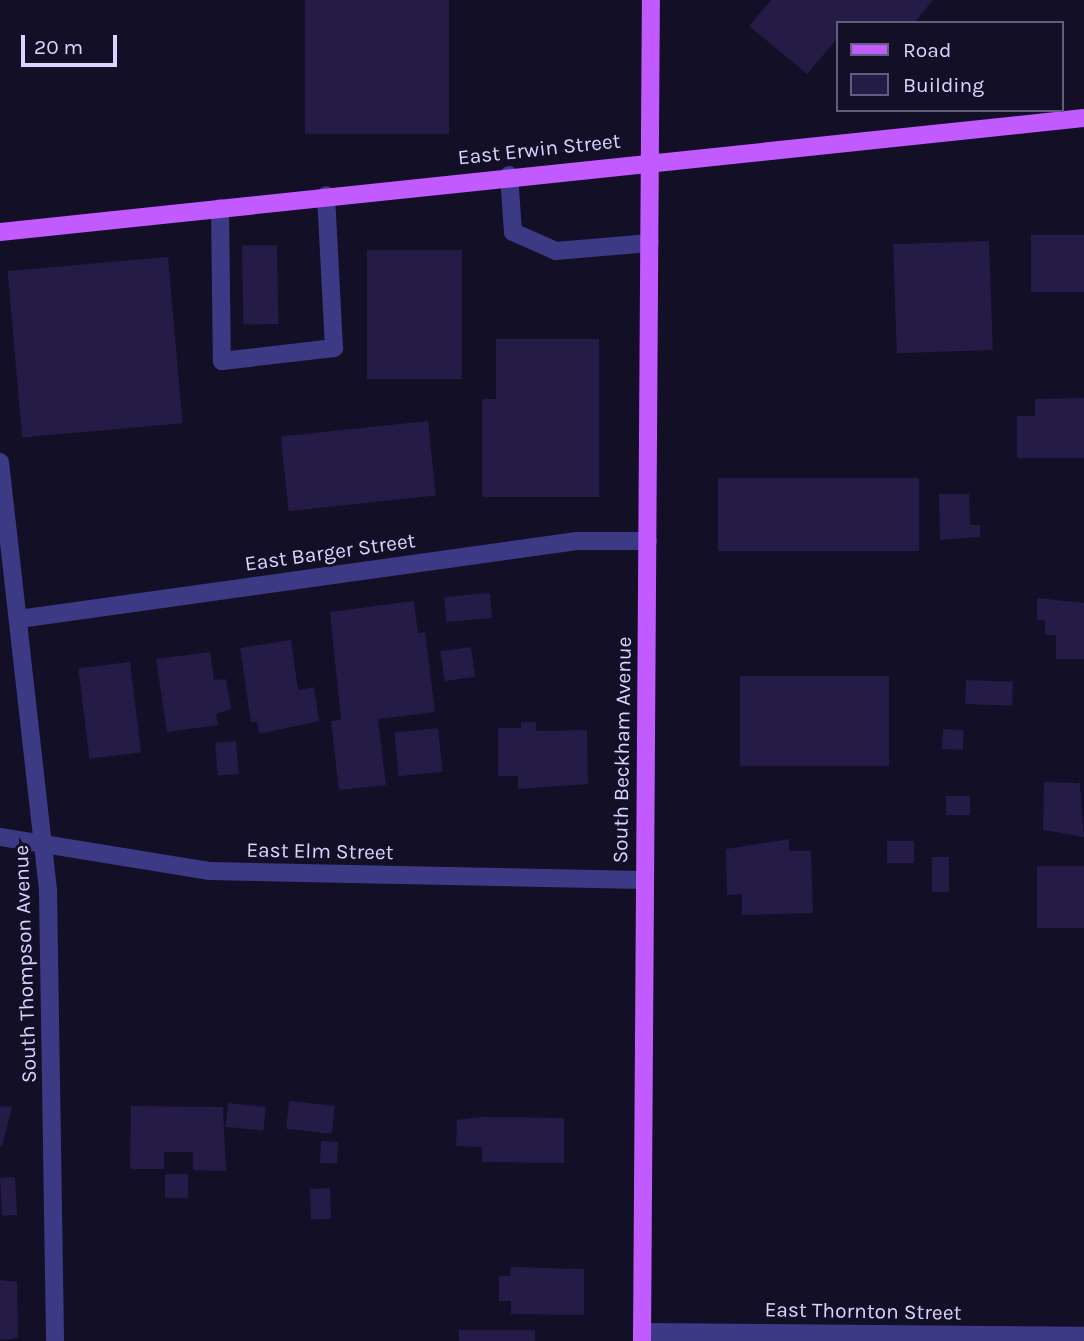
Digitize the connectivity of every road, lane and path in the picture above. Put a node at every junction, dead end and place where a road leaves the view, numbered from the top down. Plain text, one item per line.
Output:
1 (651, 0) edge
2 (1084, 118) edge
3 (650, 159) junction
4 (509, 175) junction
5 (326, 195) junction
6 (220, 208) junction
7 (0, 232) edge
8 (650, 243) junction
9 (0, 462) edge
10 (648, 541) junction
11 (19, 619) junction
12 (0, 837) edge
13 (44, 842) junction
14 (643, 880) junction
15 (642, 1336) edge
16 (1084, 1336) edge
17 (55, 1341) edge

1 - 3 main road, South Beckham Avenue
2 - 3 main road, East Erwin Street
3 - 4 main road, East Erwin Street
3 - 8 main road, South Beckham Avenue
4 - 5 main road, East Erwin Street
4 - 8 street
5 - 6 main road, East Erwin Street
5 - 6 street
6 - 7 main road, East Erwin Street
8 - 10 main road, South Beckham Avenue
9 - 11 street, South Thompson Avenue
10 - 11 street, East Barger Street
10 - 14 main road, South Beckham Avenue
11 - 13 street, South Thompson Avenue
12 - 13 street, East Elm Street
13 - 14 street, East Elm Street
13 - 17 street, South Thompson Avenue
14 - 15 main road, South Beckham Avenue
15 - 16 street, East Thornton Street

